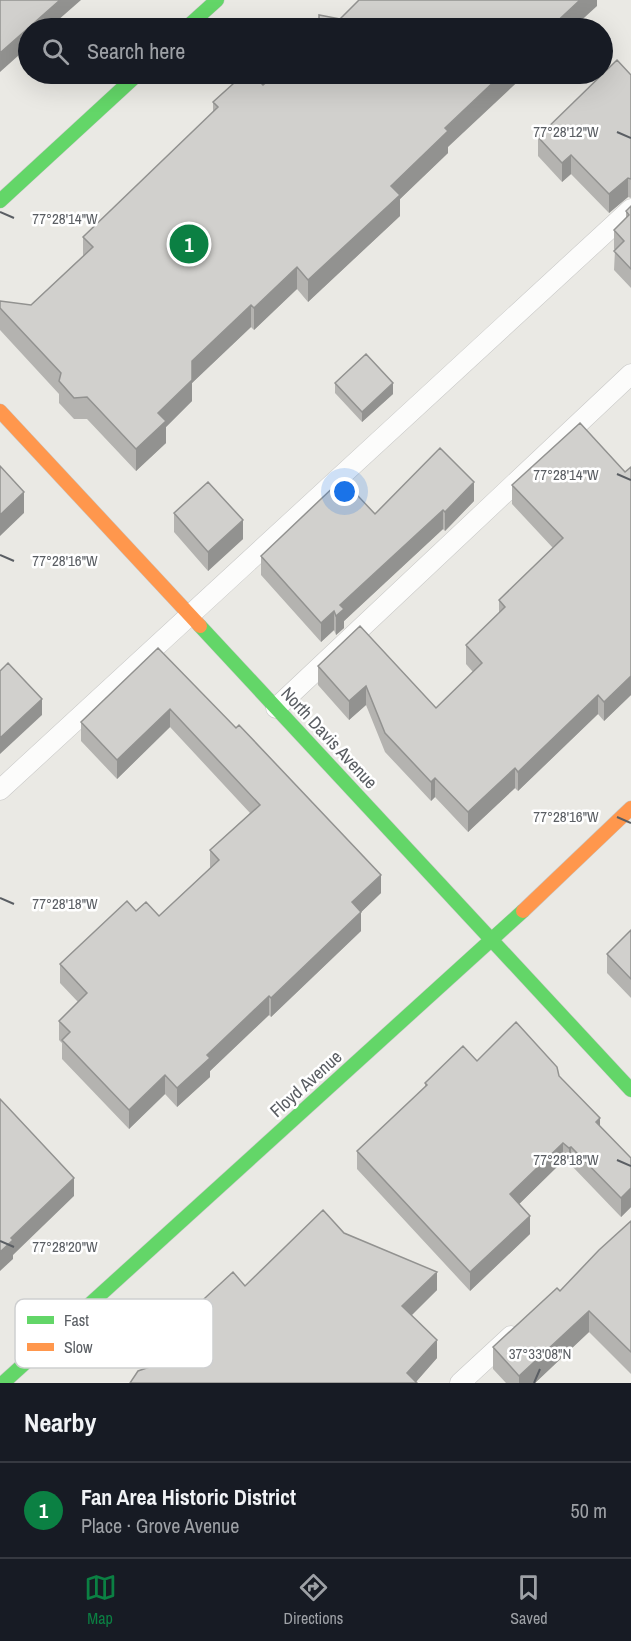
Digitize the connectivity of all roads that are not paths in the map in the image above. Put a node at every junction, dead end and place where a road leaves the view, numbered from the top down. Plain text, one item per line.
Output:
1 (217, 0) edge
2 (197, 18) edge
3 (127, 84) edge
4 (0, 201) edge
5 (631, 209) edge
6 (631, 374) edge
7 (0, 411) edge
8 (189, 615) junction
9 (276, 708) junction
10 (0, 790) edge
11 (631, 808) edge
12 (492, 940) junction
13 (631, 1090) edge
14 (96, 1299) edge
15 (529, 1320) edge
16 (20, 1368) edge
17 (3, 1383) edge
18 (460, 1383) edge

1 - 2 street
3 - 4 street
5 - 8 lane
6 - 9 lane
7 - 8 street, North Davis Avenue
8 - 9 street, North Davis Avenue
8 - 10 lane
9 - 12 street, North Davis Avenue
11 - 12 street, Floyd Avenue
12 - 13 street, North Davis Avenue
12 - 14 street, Floyd Avenue
15 - 18 lane
16 - 17 street, Floyd Avenue

